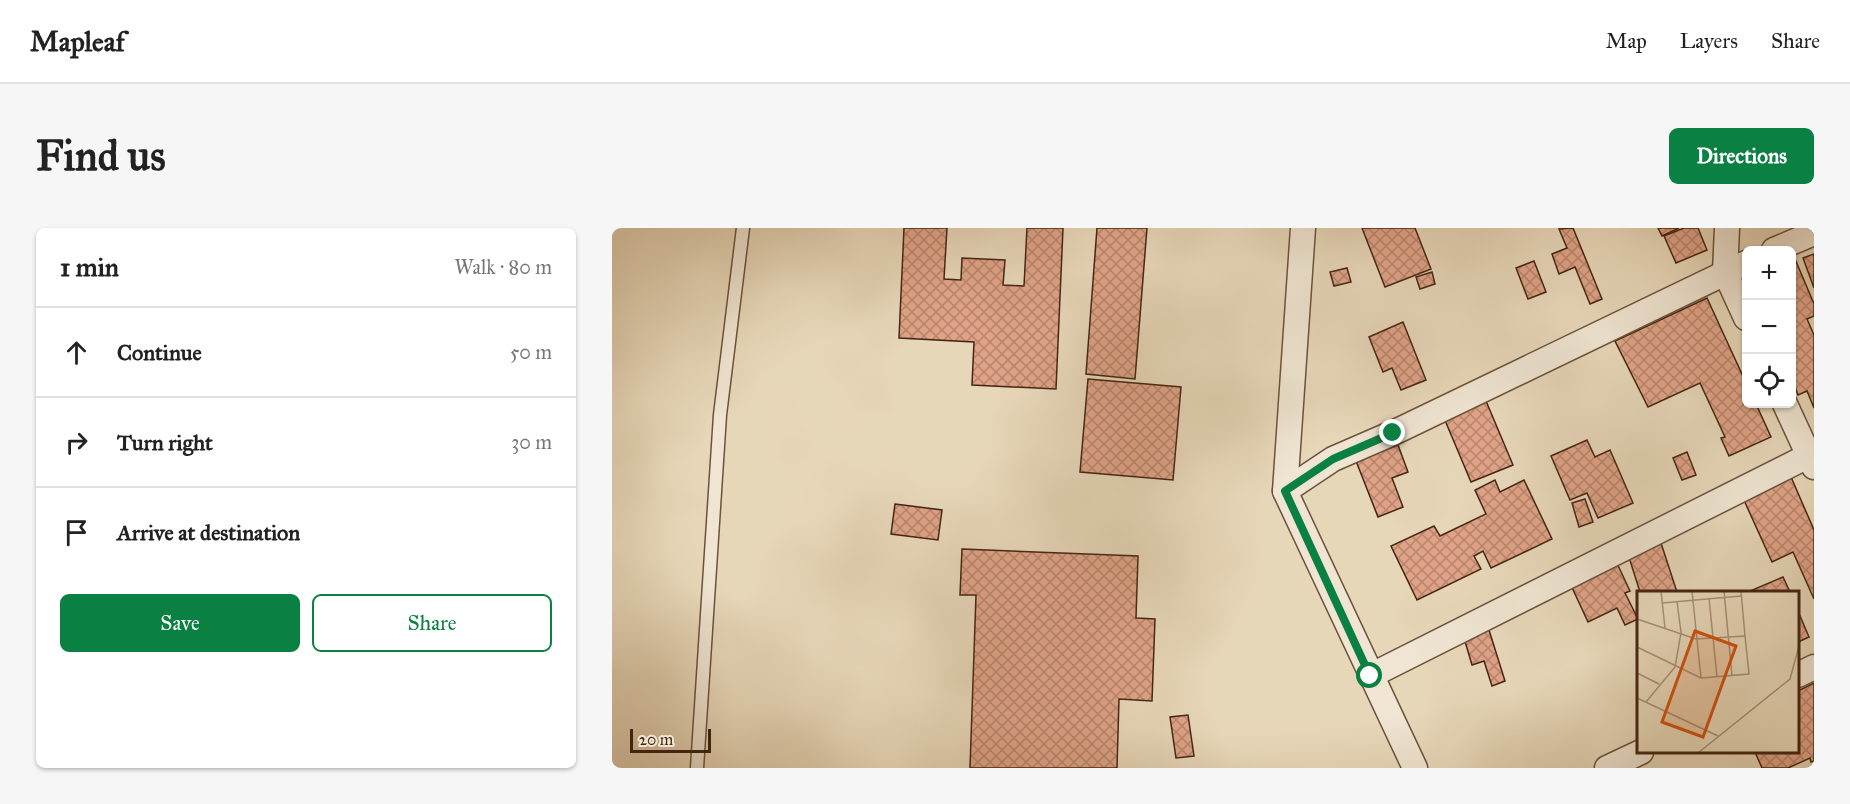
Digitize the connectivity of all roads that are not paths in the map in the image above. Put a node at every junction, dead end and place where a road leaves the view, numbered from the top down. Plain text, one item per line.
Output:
1 (743, 228) edge
2 (1303, 228) edge
3 (1726, 228) edge
4 (1814, 233) edge
5 (1783, 246) edge
6 (1736, 267) edge
7 (1742, 300) edge
8 (1787, 408) edge
9 (1812, 458) edge
10 (1285, 491) junction
11 (1814, 667) edge
12 (1799, 674) edge
13 (1370, 676) junction
14 (1639, 753) edge
15 (697, 768) edge
16 (1414, 768) edge
17 (1608, 768) edge

1 - 15 lane
2 - 10 street
3 - 6 street
4 - 5 street
6 - 7 street
6 - 10 street
8 - 9 street
9 - 13 street
10 - 13 street
11 - 12 street
13 - 16 street
14 - 17 street

